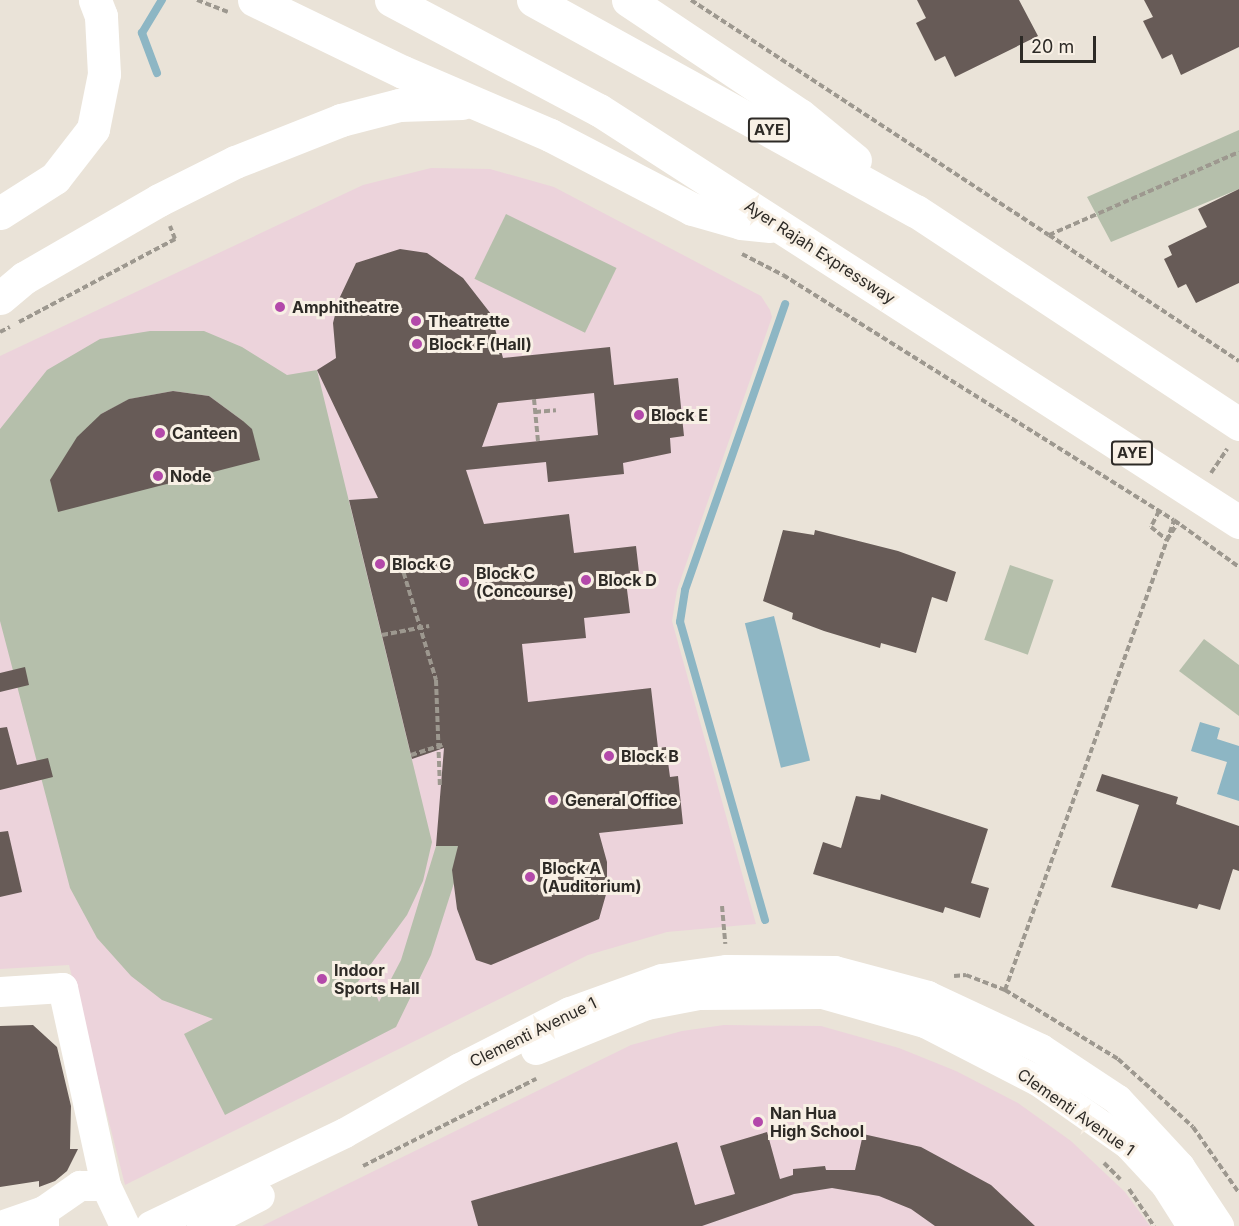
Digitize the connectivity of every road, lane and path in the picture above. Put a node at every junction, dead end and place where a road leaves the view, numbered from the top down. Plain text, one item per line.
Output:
1 (95, 0) edge
2 (197, 0) edge
3 (391, 0) edge
4 (532, 0) edge
5 (628, 0) edge
6 (691, 0) edge
7 (243, 7) edge
8 (473, 103) junction
9 (1239, 152) edge
10 (159, 200) junction
11 (916, 211) junction
12 (0, 213) edge
13 (781, 227) junction
14 (1049, 235) junction
15 (783, 275) dead end
16 (8, 285) edge
17 (0, 332) edge
18 (1239, 361) edge
19 (534, 399) dead end
20 (556, 410) dead end
21 (536, 412) junction
22 (1239, 424) edge
23 (538, 441) dead end
24 (1159, 511) junction
25 (1174, 520) junction
26 (1239, 522) edge
27 (1167, 540) dead end
28 (401, 564) dead end
29 (1239, 567) edge
30 (429, 626) dead end
31 (382, 635) dead end
32 (442, 745) dead end
33 (411, 755) dead end
34 (440, 788) dead end
35 (722, 906) dead end
36 (722, 962) junction
37 (1005, 990) dead end
38 (0, 992) edge
39 (699, 996) junction
40 (988, 1039) junction
41 (1118, 1059) dead end
42 (473, 1071) junction
43 (539, 1077) dead end
44 (1097, 1156) dead end
45 (363, 1166) dead end
46 (106, 1186) junction
47 (1239, 1193) edge
48 (44, 1219) edge
49 (1, 1226) edge
50 (125, 1226) edge
51 (151, 1226) edge
52 (202, 1226) edge
53 (1154, 1226) edge
54 (1192, 1226) edge
55 (1219, 1226) edge

1 - 12 highway
2 - 7 path
3 - 13 highway, Ayer Rajah Expressway / AYE
4 - 11 highway, AYE
5 - 11 highway
6 - 14 path
7 - 8 highway
8 - 10 highway
8 - 13 highway
9 - 14 path
10 - 16 highway
10 - 17 path
11 - 22 highway, AYE
13 - 26 highway, Ayer Rajah Expressway / AYE
14 - 18 path
15 - 24 path
19 - 21 path
20 - 21 path
21 - 23 path
24 - 25 path
24 - 27 path
25 - 29 path
25 - 37 path
28 - 34 path
30 - 31 path
32 - 33 path
35 - 36 path
36 - 39 street
36 - 40 street, Clementi Avenue 1
36 - 42 street, Clementi Avenue 1
38 - 46 street
39 - 40 street, Clementi Avenue 1
39 - 42 street, Clementi Avenue 1
40 - 54 street, Clementi Avenue 1
40 - 55 street, Clementi Avenue 1
41 - 47 path
42 - 51 street, Clementi Avenue 1
42 - 52 street, Clementi Avenue 1
43 - 45 path
44 - 53 path
46 - 48 street
46 - 50 street
48 - 49 street

